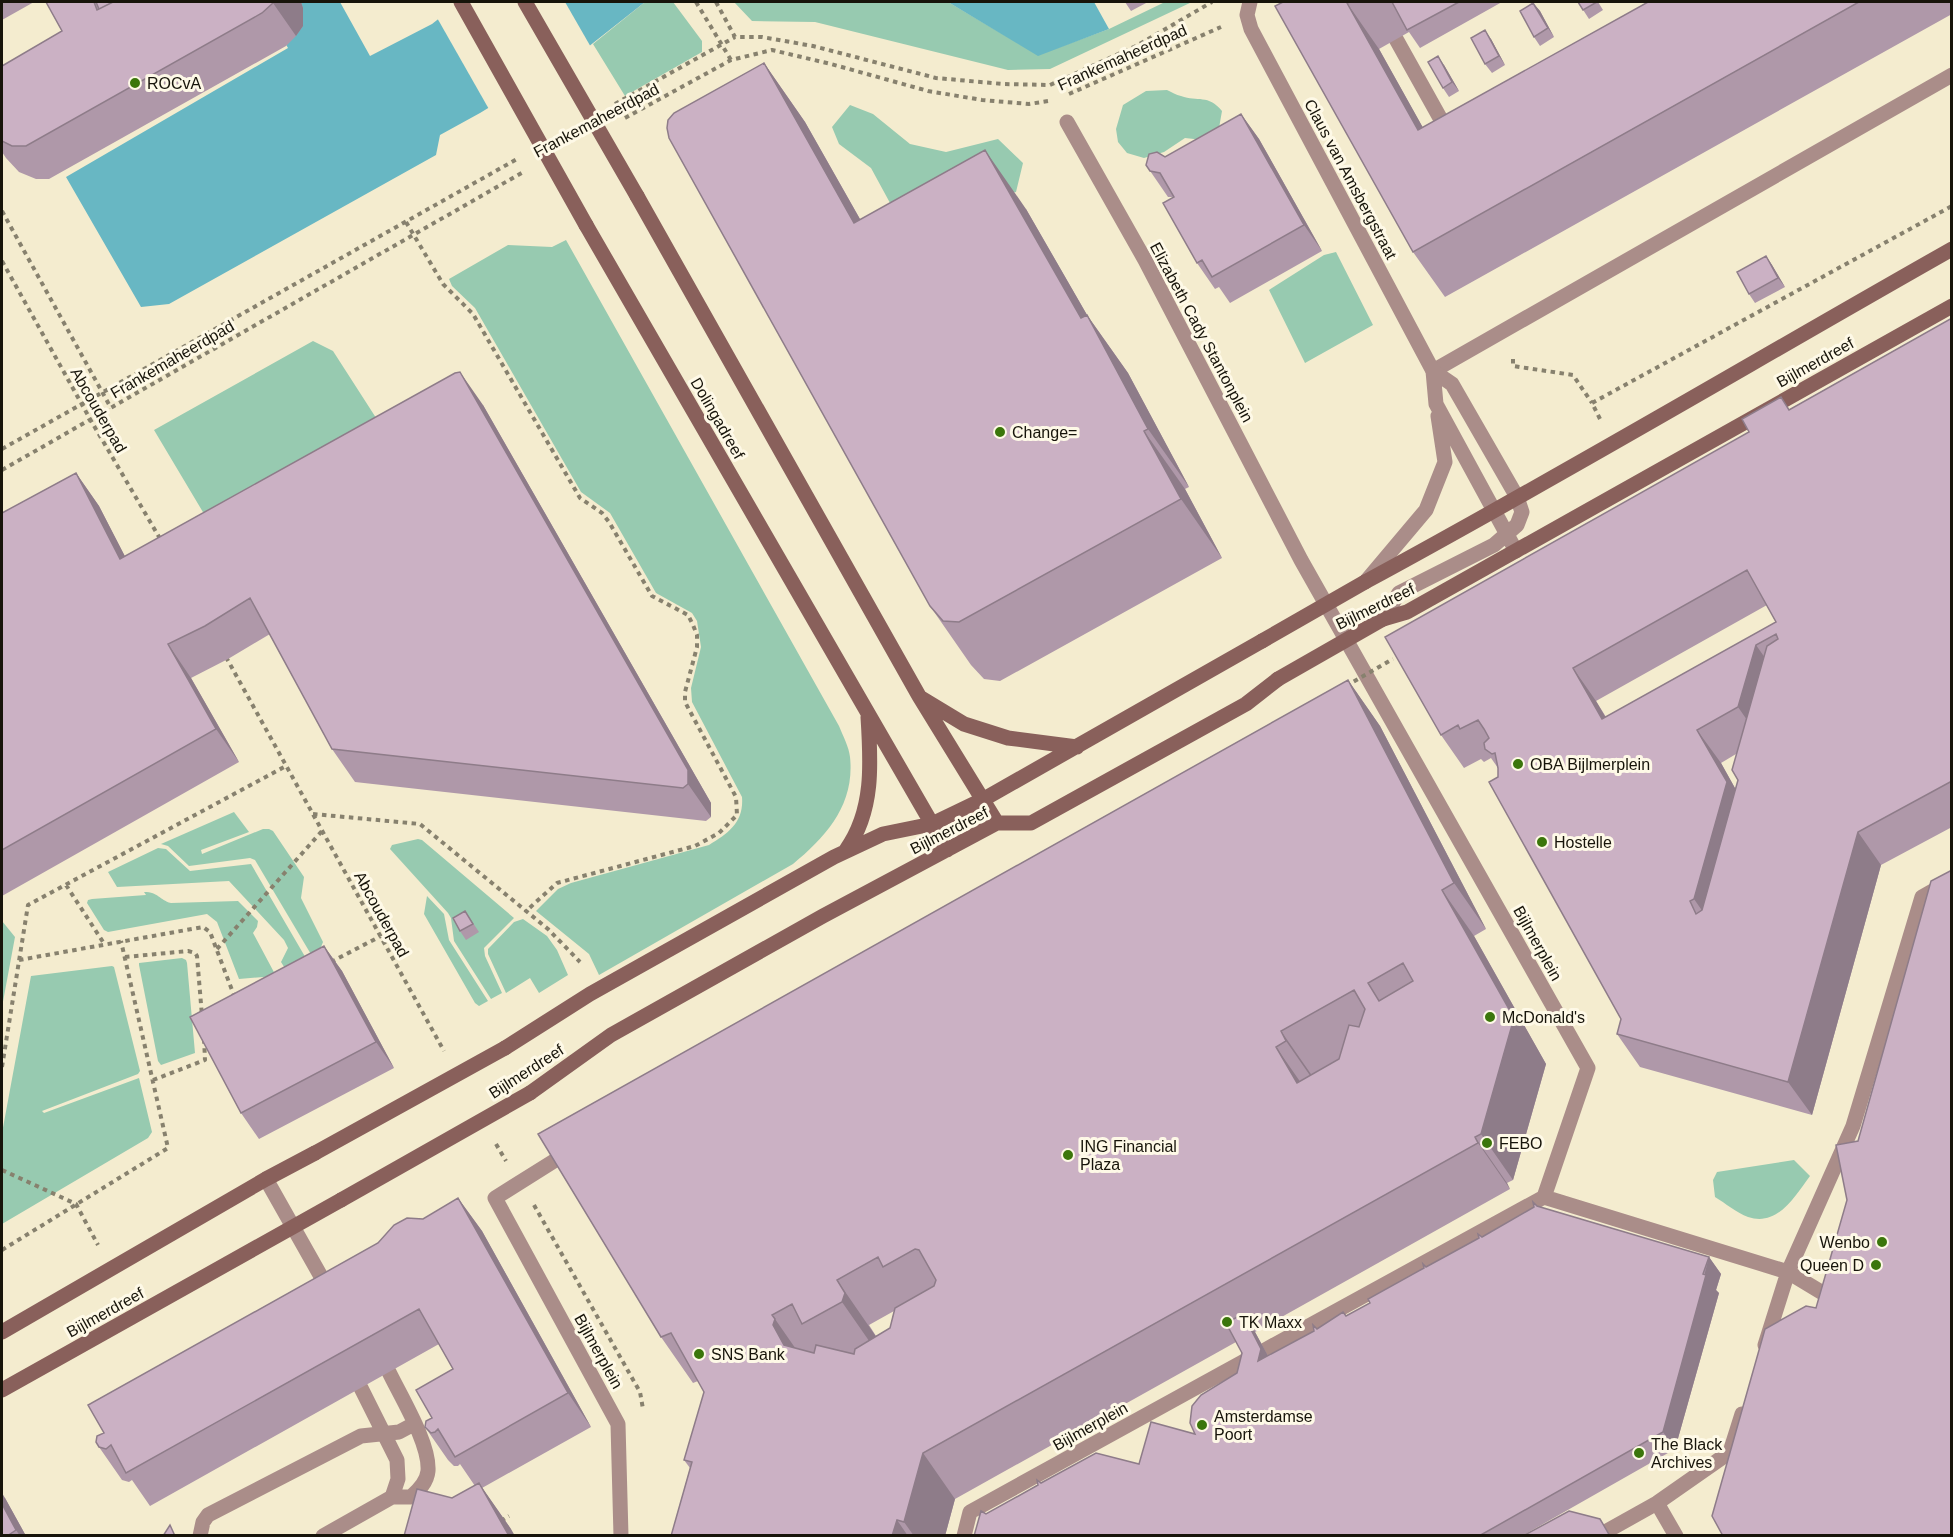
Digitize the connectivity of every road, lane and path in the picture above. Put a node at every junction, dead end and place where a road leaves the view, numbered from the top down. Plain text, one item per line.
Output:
1 (461, 2) edge
2 (525, 2) edge
3 (696, 2) edge
4 (716, 2) edge
5 (1212, 2) edge
6 (1248, 8) edge
7 (735, 37) junction
8 (1396, 39) dead end
9 (722, 44) junction
10 (731, 60) junction
11 (1952, 75) edge
12 (1068, 94) dead end
13 (1057, 99) dead end
14 (608, 108) dead end
15 (1067, 122) dead end
16 (615, 124) dead end
17 (1461, 132) edge
18 (526, 154) dead end
19 (531, 168) dead end
20 (2, 211) edge
21 (3, 217) edge
22 (406, 222) junction
23 (413, 235) junction
24 (1952, 249) edge
25 (2, 261) edge
26 (1952, 306) edge
27 (1512, 325) junction
28 (1433, 371) junction
29 (103, 392) junction
30 (1592, 403) dead end
31 (82, 404) junction
32 (1436, 404) junction
33 (111, 408) junction
34 (90, 419) junction
35 (2, 449) edge
36 (2, 470) edge
37 (1517, 497) junction
38 (1496, 512) junction
39 (1507, 534) junction
40 (166, 549) edge
41 (1516, 551) junction
42 (1365, 582) junction
43 (1383, 619) junction
44 (226, 657) dead end
45 (1393, 659) edge
46 (1338, 690) edge
47 (919, 696) junction
48 (868, 714) junction
49 (1391, 716) joint
50 (1077, 747) junction
51 (286, 766) junction
52 (984, 800) junction
53 (313, 814) junction
54 (997, 823) junction
55 (932, 824) junction
56 (322, 831) junction
57 (947, 850) junction
58 (844, 852) junction
59 (1952, 880) edge
60 (66, 885) junction
61 (525, 912) junction
62 (381, 936) junction
63 (122, 942) junction
64 (105, 945) junction
65 (217, 949) junction
66 (125, 957) junction
67 (19, 960) junction
68 (580, 962) dead end
69 (322, 968) edge
70 (236, 1001) edge
71 (202, 1020) edge
72 (203, 1030) edge
73 (449, 1059) dead end
74 (2, 1067) edge
75 (153, 1080) junction
76 (495, 1142) dead end
77 (554, 1161) edge
78 (2, 1170) edge
79 (266, 1179) junction
80 (520, 1181) junction
81 (1544, 1197) junction
82 (76, 1204) junction
83 (293, 1227) junction
84 (99, 1247) dead end
85 (2, 1250) edge
86 (1788, 1272) junction
87 (322, 1280) junction
88 (344, 1298) edge
89 (323, 1300) edge
90 (1848, 1309) edge
91 (2, 1332) edge
92 (1265, 1350) dead end
93 (1248, 1359) edge
94 (1759, 1362) edge
95 (388, 1372) dead end
96 (361, 1388) dead end
97 (2, 1390) edge
98 (1748, 1396) edge
99 (414, 1424) junction
100 (385, 1434) junction
101 (420, 1490) junction
102 (392, 1497) junction
103 (1657, 1503) junction
104 (421, 1507) edge
105 (509, 1516) dead end
106 (500, 1522) edge
107 (200, 1536) edge
108 (323, 1536) edge
109 (621, 1536) edge
110 (964, 1536) edge
111 (1598, 1536) edge
112 (1676, 1536) edge

1 - 48 main road, Dolingadreef, bridge
2 - 47 main road, bridge
3 - 9 path
4 - 7 path
5 - 7 path
6 - 12 path, Frankemaheerdpad
6 - 28 street, Claus van Amsbergstraat
7 - 9 path
8 - 17 street
9 - 10 path
9 - 14 path
10 - 13 path, Frankemaheerdpad
10 - 16 path, Frankemaheerdpad
11 - 27 street
15 - 49 street, Elizabeth Cady Stantonplein
18 - 22 path
19 - 23 path, Frankemaheerdpad
20 - 21 path
21 - 29 path
22 - 23 path
22 - 29 path
23 - 33 path, Frankemaheerdpad
23 - 61 path
24 - 37 main road, Bijlmerdreef
25 - 31 path, Abcouderpad
26 - 41 main road, Bijlmerdreef
27 - 28 street
27 - 30 path
28 - 32 street
28 - 37 street
29 - 31 path
29 - 33 path
31 - 34 path, Abcouderpad
31 - 35 path
32 - 38 street
32 - 42 street
33 - 34 path, Frankemaheerdpad
34 - 36 path, Frankemaheerdpad
34 - 40 path, Abcouderpad
37 - 38 main road, Bijlmerdreef
37 - 39 street
38 - 39 street
38 - 42 main road, Bijlmerdreef
39 - 41 street
39 - 43 street
41 - 43 main road, Bijlmerdreef
42 - 50 main road, Bijlmerdreef, bridge
43 - 54 main road, Bijlmerdreef, bridge
44 - 51 path, Abcouderpad
45 - 46 path, bridge
47 - 50 main road
47 - 52 main road
48 - 55 main road, Dolingadreef
48 - 58 main road
49 - 81 street, Bijlmerplein
50 - 52 main road, Bijlmerdreef
51 - 53 path, Abcouderpad
51 - 60 path
52 - 54 main road
52 - 55 main road, Bijlmerdreef
53 - 56 path, Abcouderpad
53 - 61 path
54 - 57 main road, Bijlmerdreef
55 - 57 main road, Dolingadreef
55 - 58 main road, Bijlmerdreef
56 - 62 path, Abcouderpad
56 - 65 path
57 - 83 main road, Bijlmerdreef, bridge
58 - 79 main road, Bijlmerdreef, bridge
59 - 86 street
60 - 64 path
60 - 67 path
61 - 68 path
62 - 69 path
62 - 73 path, Abcouderpad
63 - 64 path
63 - 65 path
63 - 66 path
64 - 67 path
65 - 70 path
66 - 71 path
66 - 75 path
67 - 74 path
72 - 75 path
75 - 82 path
76 - 80 path
77 - 80 street
78 - 82 path
79 - 83 street
79 - 91 main road, Bijlmerdreef
80 - 109 street, Bijlmerplein
81 - 86 street
81 - 92 street
82 - 84 path
82 - 85 path
83 - 87 street
83 - 97 main road, Bijlmerdreef
86 - 90 street
86 - 94 street
87 - 88 street
87 - 89 street
93 - 110 street, Bijlmerplein
95 - 99 street
96 - 100 street
98 - 103 street
99 - 100 street
99 - 101 street
100 - 102 street
100 - 107 street
101 - 102 street
101 - 104 street
102 - 108 street
103 - 111 street
103 - 112 street
105 - 106 path

